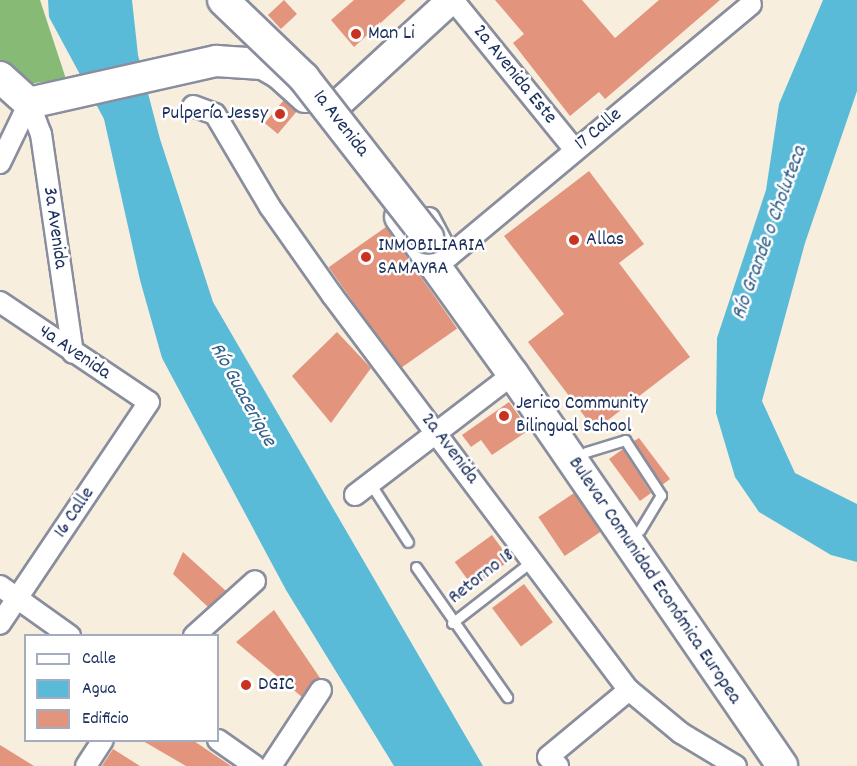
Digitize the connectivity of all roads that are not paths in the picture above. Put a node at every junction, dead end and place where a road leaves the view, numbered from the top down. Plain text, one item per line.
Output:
1 (223, 0) edge
2 (242, 0) edge
3 (451, 0) edge
4 (751, 4) dead end
5 (258, 61) junction
6 (0, 76) edge
7 (41, 101) junction
8 (338, 103) junction
9 (193, 106) dead end
10 (575, 150) junction
11 (0, 163) edge
12 (439, 246) junction
13 (0, 302) edge
14 (73, 353) junction
15 (513, 374) junction
16 (149, 402) joint
17 (437, 432) junction
18 (586, 452) junction
19 (362, 489) joint
20 (640, 530) junction
21 (408, 542) dead end
22 (534, 559) junction
23 (416, 567) dead end
24 (255, 581) dead end
25 (0, 586) edge
26 (18, 598) junction
27 (452, 623) junction
28 (0, 624) edge
29 (67, 634) edge
30 (196, 634) edge
31 (321, 690) dead end
32 (629, 690) junction
33 (507, 697) dead end
34 (219, 741) edge
35 (102, 742) edge
36 (553, 761) edge
37 (86, 766) edge
38 (255, 766) edge
39 (271, 766) edge
40 (736, 766) edge
41 (782, 766) edge
42 (805, 766) edge

1 - 12 main road, 1a Avenida, bridge
2 - 8 street, 1a Avenida
3 - 8 main road
3 - 10 street, 2a Avenida Este
4 - 10 street, 17 Calle
5 - 7 main road
5 - 8 main road
5 - 15 main road, Bulevar Comunidad Económica Europea
6 - 7 main road, 3a Avenida
7 - 11 street
7 - 14 street, 3a Avenida
8 - 12 street, Bulevar Comunidad Económica Europea
9 - 17 street, 2a Avenida
10 - 12 street, 17 Calle
12 - 18 main road, Bulevar Comunidad Económica Europea
13 - 14 street, 4a Avenida
14 - 16 street, 4a Avenida
15 - 17 street
15 - 41 main road, Bulevar Comunidad Económica Europea
16 - 26 street, 16 Calle
17 - 19 street
17 - 22 street, 2a Avenida
18 - 20 main road, Bulevar Comunidad Económica Europea
18 - 20 lane
19 - 21 lane
20 - 42 main road, Bulevar Comunidad Económica Europea
22 - 27 lane, Retorno 18
22 - 32 street, 2a Avenida
23 - 27 lane
24 - 30 street
25 - 26 street
26 - 28 street, 16 Calle
26 - 29 street
27 - 33 lane
31 - 39 street
32 - 36 street
32 - 40 street, 2a Avenida
34 - 38 street
35 - 37 street

